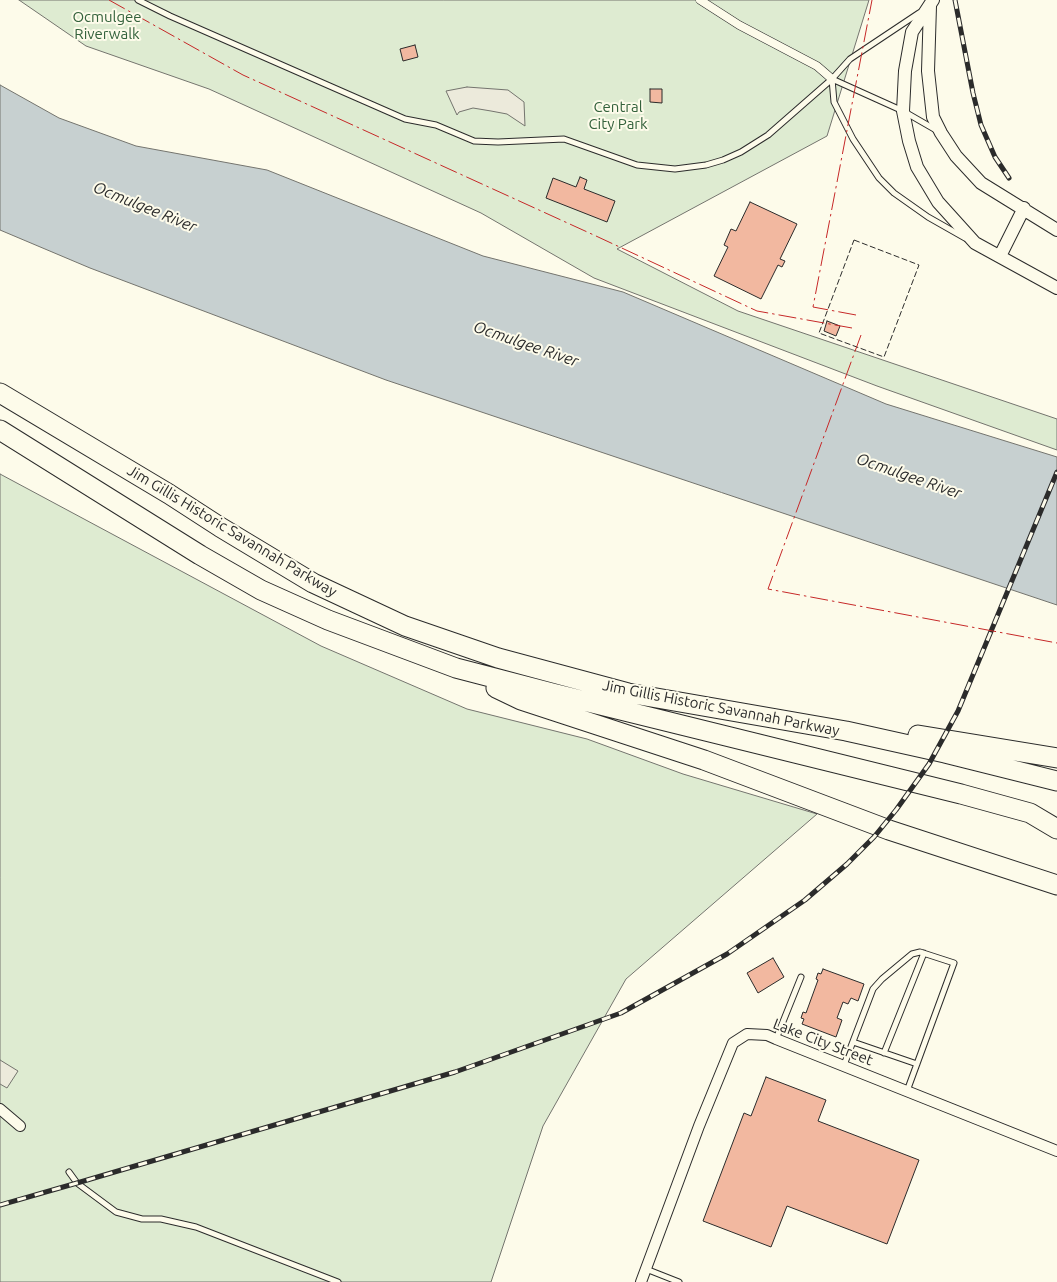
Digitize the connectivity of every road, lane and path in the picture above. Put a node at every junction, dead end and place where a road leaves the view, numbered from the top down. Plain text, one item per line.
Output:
1 (138, 0) edge
2 (700, 0) edge
3 (932, 3) edge
4 (832, 78) junction
5 (903, 111) junction
6 (941, 133) junction
7 (1024, 208) junction
8 (1057, 230) edge
9 (975, 243) junction
10 (1000, 256) junction
11 (1057, 288) edge
12 (0, 394) edge
13 (0, 430) edge
14 (456, 668) junction
15 (846, 731) junction
16 (1057, 758) edge
17 (1057, 781) edge
18 (1057, 829) edge
19 (1057, 885) edge
20 (924, 953) junction
21 (801, 977) dead end
22 (776, 1039) junction
23 (853, 1042) junction
24 (884, 1053) junction
25 (917, 1064) junction
26 (844, 1066) junction
27 (907, 1091) junction
28 (0, 1109) edge
29 (20, 1126) dead end
30 (1057, 1151) edge
31 (69, 1172) dead end
32 (646, 1269) junction
33 (338, 1282) edge
34 (641, 1282) edge
35 (678, 1282) edge

1 - 4 lane
2 - 4 street
3 - 4 lane
3 - 5 street
3 - 6 street
4 - 5 lane
4 - 9 lane
5 - 6 lane
5 - 9 street
6 - 7 street
7 - 8 street
7 - 10 street
9 - 10 street
10 - 11 street
12 - 15 highway, Jim Gillis Historic Savannah Parkway
13 - 14 highway, Jim Gillis Historic Savannah Parkway
14 - 18 highway, Jim Gillis Historic Savannah Parkway
14 - 19 highway
15 - 16 highway
15 - 17 highway, Jim Gillis Historic Savannah Parkway
20 - 23 lane
20 - 24 lane
20 - 25 lane
21 - 22 lane
22 - 26 street, Lake City Street
22 - 32 street, Lake City Street
23 - 24 lane
23 - 26 lane
24 - 25 lane
25 - 27 lane
26 - 27 street, Lake City Street
27 - 30 street, Lake City Street
28 - 29 street
31 - 33 lane
32 - 34 street, Lake City Street
32 - 35 lane

